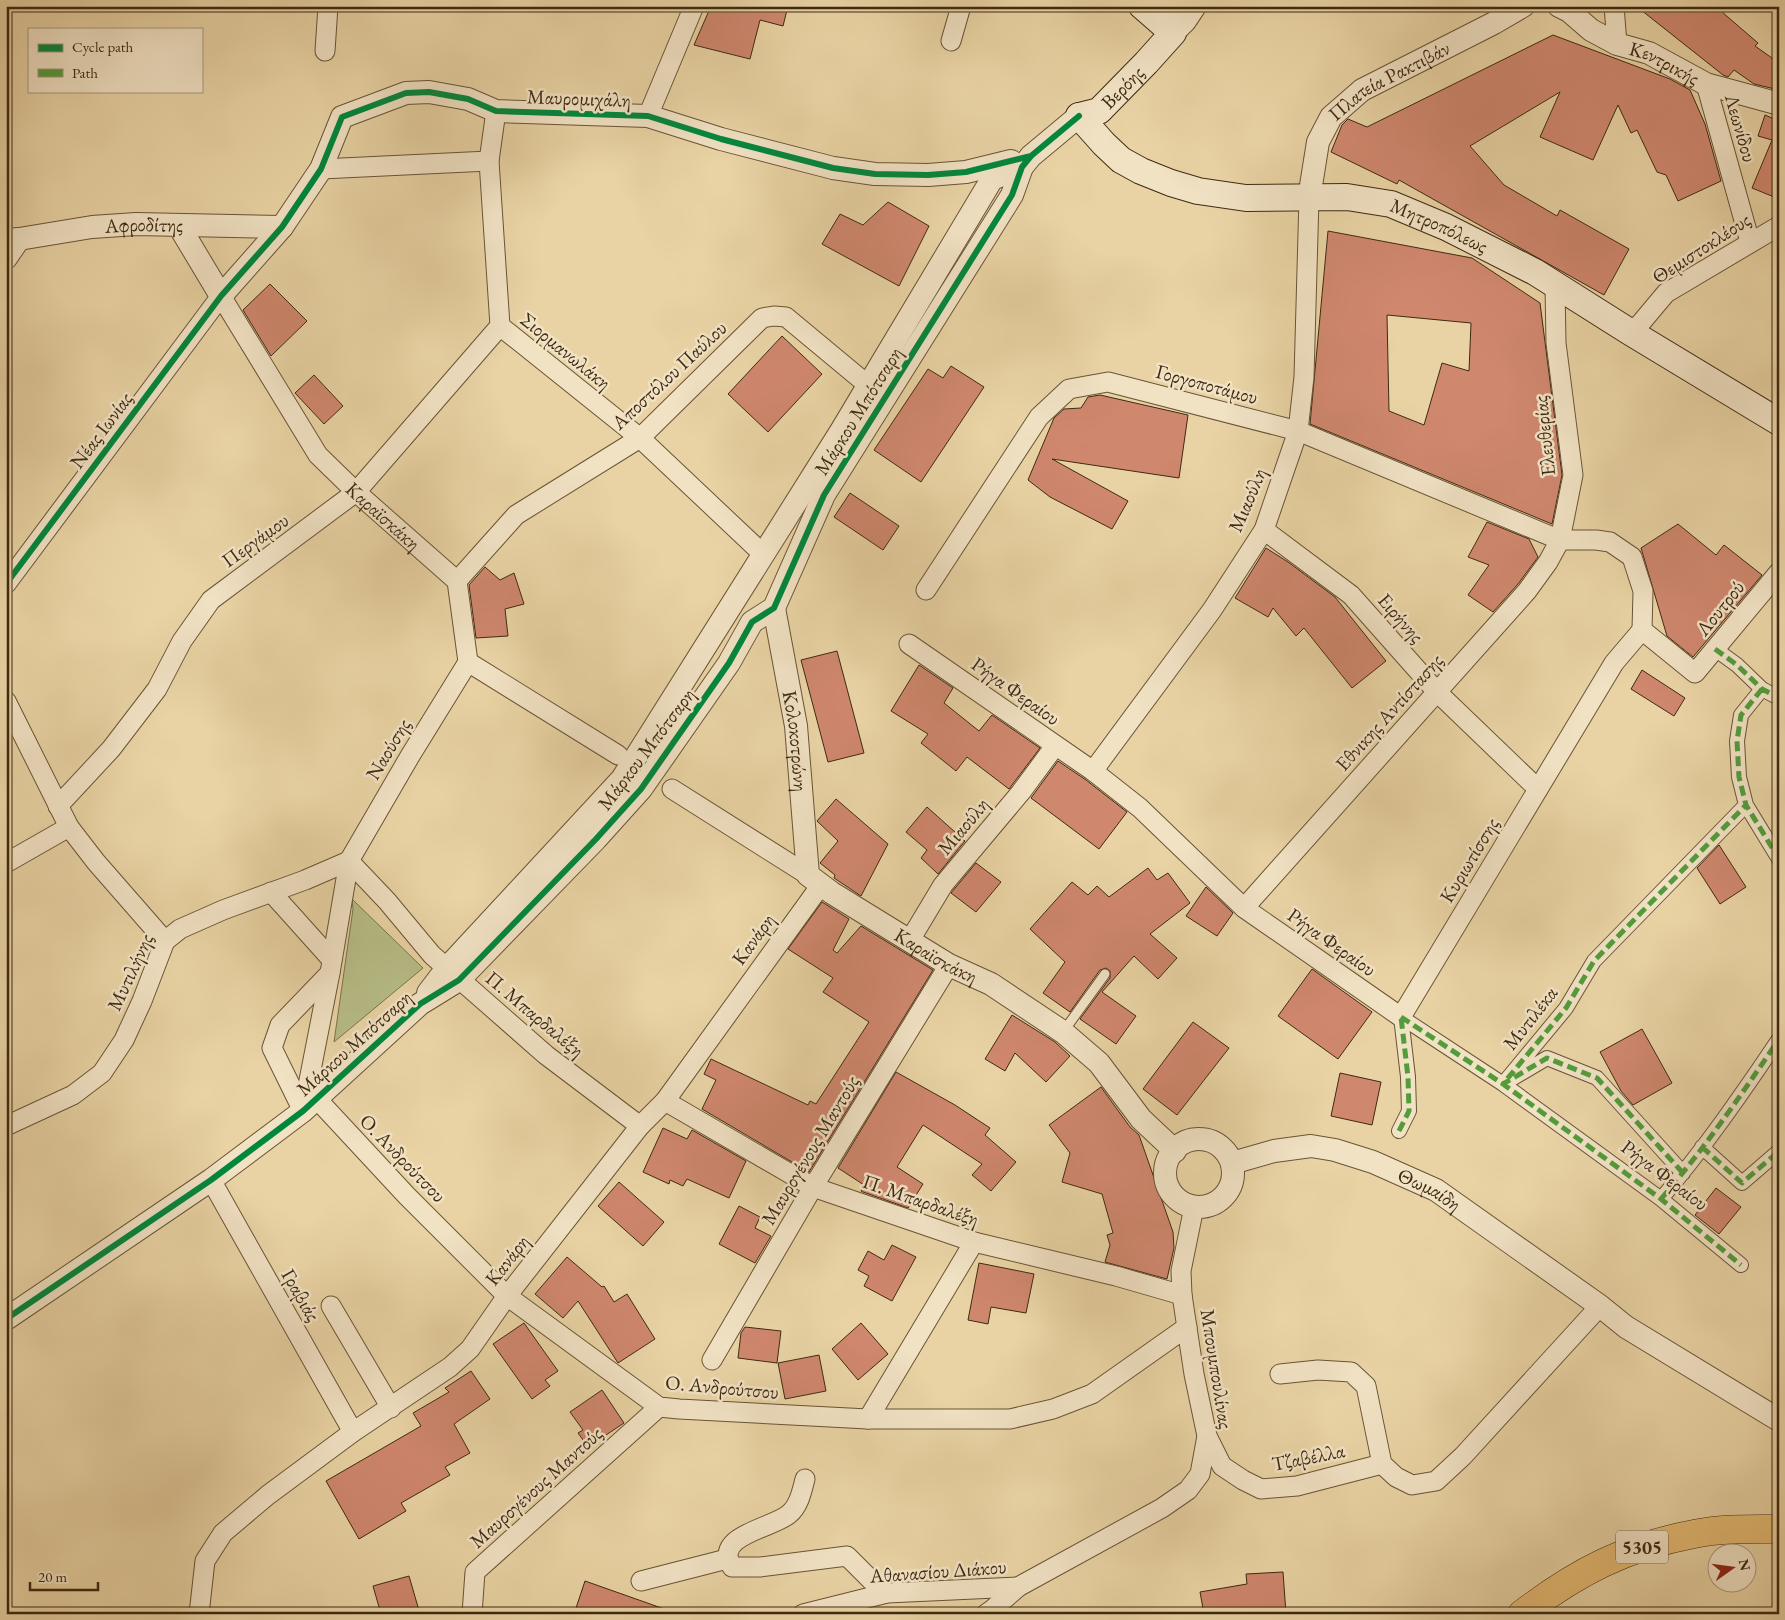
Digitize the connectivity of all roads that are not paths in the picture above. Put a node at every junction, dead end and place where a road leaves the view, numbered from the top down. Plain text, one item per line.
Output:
1 (328, 6) edge
2 (694, 6) edge
3 (961, 6) edge
4 (1194, 6) edge
5 (1523, 6) edge
6 (1559, 6) edge
7 (1614, 6) edge
8 (1162, 16) edge
9 (951, 42) dead end
10 (1617, 44) junction
11 (325, 51) dead end
12 (1706, 84) junction
13 (1779, 104) edge
14 (496, 111) junction
15 (648, 116) junction
16 (1079, 116) junction
17 (490, 161) junction
18 (1026, 162) junction
19 (321, 169) junction
20 (1309, 198) junction
21 (179, 226) junction
22 (1779, 226) edge
23 (282, 227) junction
24 (13, 239) edge
25 (1750, 242) junction
26 (6, 258) edge
27 (1555, 286) junction
28 (221, 296) junction
29 (500, 326) junction
30 (1630, 332) junction
31 (869, 386) junction
32 (1777, 418) edge
33 (1298, 431) junction
34 (640, 438) junction
35 (356, 492) junction
36 (1264, 530) junction
37 (1560, 540) junction
38 (764, 555) junction
39 (1779, 572) edge
40 (457, 581) junction
41 (6, 584) edge
42 (926, 590) dead end
43 (774, 608) junction
44 (1642, 630) junction
45 (909, 644) dead end
46 (1715, 649) junction
47 (468, 662) junction
48 (1762, 689) junction
49 (1437, 692) junction
50 (1779, 698) edge
51 (6, 701) edge
52 (1055, 746) junction
53 (618, 755) dead end
54 (1093, 771) junction
55 (672, 789) dead end
56 (1538, 789) junction
57 (1746, 805) junction
58 (58, 806) junction
59 (69, 827) junction
60 (1779, 859) edge
61 (349, 861) junction
62 (6, 863) edge
63 (814, 880) junction
64 (271, 892) junction
65 (1244, 908) junction
66 (910, 940) junction
67 (166, 941) junction
68 (949, 965) junction
69 (331, 966) junction
70 (453, 974) junction
71 (1105, 974) dead end
72 (1401, 1017) junction
73 (1063, 1032) junction
74 (1779, 1039) edge
75 (1503, 1084) junction
76 (665, 1101) junction
77 (310, 1105) junction
78 (6, 1126) edge
79 (640, 1126) junction
80 (1399, 1131) dead end
81 (1702, 1147) junction
82 (1175, 1151) junction
83 (1779, 1151) edge
84 (1232, 1163) junction
85 (1683, 1173) junction
86 (210, 1180) junction
87 (813, 1187) junction
88 (1661, 1199) junction
89 (1194, 1207) junction
90 (974, 1242) junction
91 (1741, 1265) dead end
92 (1182, 1295) junction
93 (507, 1296) junction
94 (331, 1306) dead end
95 (1600, 1306) junction
96 (6, 1319) edge
97 (1187, 1327) junction
98 (712, 1360) dead end
99 (1280, 1374) dead end
100 (1779, 1405) edge
101 (659, 1407) junction
102 (391, 1408) junction
103 (868, 1419) junction
104 (1779, 1420) edge
105 (353, 1432) junction
106 (1207, 1436) junction
107 (1382, 1464) junction
108 (806, 1479) dead end
109 (1779, 1529) edge
110 (727, 1559) junction
111 (641, 1581) dead end
112 (1018, 1587) junction
113 (887, 1593) junction
114 (1535, 1609) edge
115 (199, 1614) edge
116 (472, 1614) edge
117 (803, 1614) edge
118 (986, 1614) edge

1 - 11 street
2 - 15 street
3 - 9 street
4 - 8 street, Βερόης
5 - 20 street, Πλατεία Ρακτιβάν
6 - 10 street, Κεντρικής
7 - 10 street
8 - 16 main road, Βερόης
10 - 12 street, Κεντρικής
12 - 13 street, Κεντρικής
12 - 25 street, Λεωνίδου
14 - 15 street, Μαυρομιχάλη
14 - 17 street, Σιορμανωλάκη
14 - 19 street, Μαυρομιχάλη
15 - 18 street, Μαυρομιχάλη
16 - 18 street, Μάρκου Μπότσαρη
16 - 20 main road, Μητροπόλεως
17 - 19 street
17 - 29 street, Σιορμανωλάκη
18 - 31 street, Μάρκου Μπότσαρη
18 - 43 street, Μάρκου Μπότσαρη
19 - 23 street, Μαυρομιχάλη
20 - 27 main road, Μητροπόλεως
20 - 33 street, Μιαούλη
21 - 23 street, Αφροδίτης
21 - 24 street, Αφροδίτης
21 - 28 street, Καραϊσκάκη
22 - 25 street, Θεμιστοκλέους
23 - 28 street, Μαυρομιχάλη
24 - 26 street
25 - 30 street, Θεμιστοκλέους
27 - 30 main road, Μητροπόλεως
27 - 37 street, Ελευθερίας
28 - 35 street, Καραϊσκάκη
28 - 41 street, Νέας Ιωνίας
29 - 34 street, Σιορμανωλάκη
29 - 35 street, Περγάμου
30 - 32 main road, Μητροπόλεως
31 - 34 street, Αποστόλου Παύλου
31 - 38 street, Μάρκου Μπότσαρη
33 - 36 street, Μιαούλη
33 - 37 street, Γοργοποτάμου
33 - 42 street, Γοργοποτάμου
34 - 38 street, Σιορμανωλάκη
34 - 40 street, Αποστόλου Παύλου
35 - 40 street, Καραϊσκάκη
35 - 58 street, Περγάμου
36 - 49 street, Ειρήνης
36 - 54 street, Μιαούλη
37 - 44 street
37 - 49 street, Εθνικης Αντίστασης
38 - 70 street, Μάρκου Μπότσαρη
39 - 46 street, Λουτρού
40 - 47 street
43 - 63 street, Κολοκοτρώνη
43 - 70 street, Μάρκου Μπότσαρη
44 - 46 street, Λουτρού
44 - 56 street, Κυριωτίσσης
45 - 52 street, Ρήγα Φεραίου
46 - 48 street
47 - 53 street
47 - 61 street, Ναούσης
48 - 50 street
48 - 57 street
49 - 56 street, Ειρήνης
49 - 65 street, Εθνικης Αντίστασης
51 - 58 street
52 - 54 street, Ρήγα Φεραίου
52 - 66 street, Μιαούλη
54 - 65 street, Ρήγα Φεραίου
55 - 63 street, Καραϊσκάκη
56 - 72 street, Κυριωτίσσης
57 - 60 street
57 - 75 street, Μυτιλέκα
58 - 59 street
59 - 62 street
59 - 67 street
61 - 64 street, Mυτιλήνης
61 - 69 street
61 - 70 street, Π. Μπαρδαλέξη
63 - 66 street, Καραϊσκάκη
63 - 76 street, Κανάρη
64 - 67 street, Mυτιλήνης
64 - 69 street
65 - 72 street, Ρήγα Φεραίου
66 - 68 street, Καραϊσκάκη
67 - 78 street, Mυτιλήνης
68 - 73 street, Καραϊσκάκη
68 - 87 street, Μαυρογένους Μαντούς
69 - 77 street
69 - 77 street, Ο. Ανδρούτσου
70 - 77 street, Μάρκου Μπότσαρη
70 - 79 street, Π. Μπαρδαλέξη
71 - 73 lane
72 - 75 street, Ρήγα Φεραίου
72 - 80 street
73 - 82 street, Καραϊσκάκη
74 - 81 street
75 - 85 street, Μυτιλέκα
75 - 88 street, Ρήγα Φεραίου
76 - 79 street, Κανάρη
76 - 87 street, Π. Μπαρδαλέξη
77 - 86 street, Μάρκου Μπότσαρη
77 - 93 street, Ο. Ανδρούτσου
79 - 93 street, Κανάρη
81 - 83 street
81 - 85 street
82 - 84 street
82 - 89 street
84 - 89 street
84 - 95 street, Θωμαίδη
85 - 88 street
86 - 96 street, Μάρκου Μπότσαρη
86 - 105 street, Γραβιάς
87 - 90 street, Π. Μπαρδαλέξη
87 - 98 street, Μαυρογένους Μαντούς
88 - 91 street, Ρήγα Φεραίου
89 - 92 street, Μπουμπουλίνας
90 - 92 street, Π. Μπαρδαλέξη
90 - 103 street
92 - 97 street, Μπουμπουλίνας
93 - 101 street, Ο. Ανδρούτσου
93 - 102 street, Κανάρη
94 - 102 street
95 - 100 street, Θωμαίδη
95 - 104 street, Θωμαίδη
95 - 107 street
97 - 103 street, Ο. Ανδρούτσου
97 - 106 street, Μπουμπουλίνας
99 - 107 street
101 - 103 street, Ο. Ανδρούτσου
101 - 116 street, Μαυρογένους Μαντούς
102 - 105 street, Κανάρη
105 - 115 street, Κανάρη
106 - 107 street, Τζαβέλλα
106 - 112 street, Μπουμπουλίνας
108 - 110 street
109 - 114 main road, 5305
110 - 111 street
110 - 113 street
112 - 113 street, Αθανασίου Διάκου
112 - 118 street
113 - 117 street, Αθανασίου Διάκου

